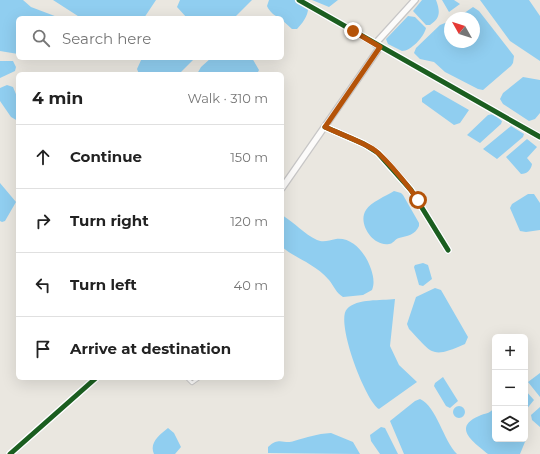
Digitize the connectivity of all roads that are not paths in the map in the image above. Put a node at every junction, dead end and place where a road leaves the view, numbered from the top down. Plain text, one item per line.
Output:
1 (299, 0) edge
2 (416, 0) edge
3 (377, 45) junction
4 (325, 127) junction
5 (540, 137) edge
6 (284, 185) edge
7 (448, 250) dead end
8 (94, 380) edge
9 (10, 454) edge

1 - 3 street
2 - 3 street
3 - 4 street
3 - 5 street
4 - 6 street
4 - 7 street
8 - 9 street

